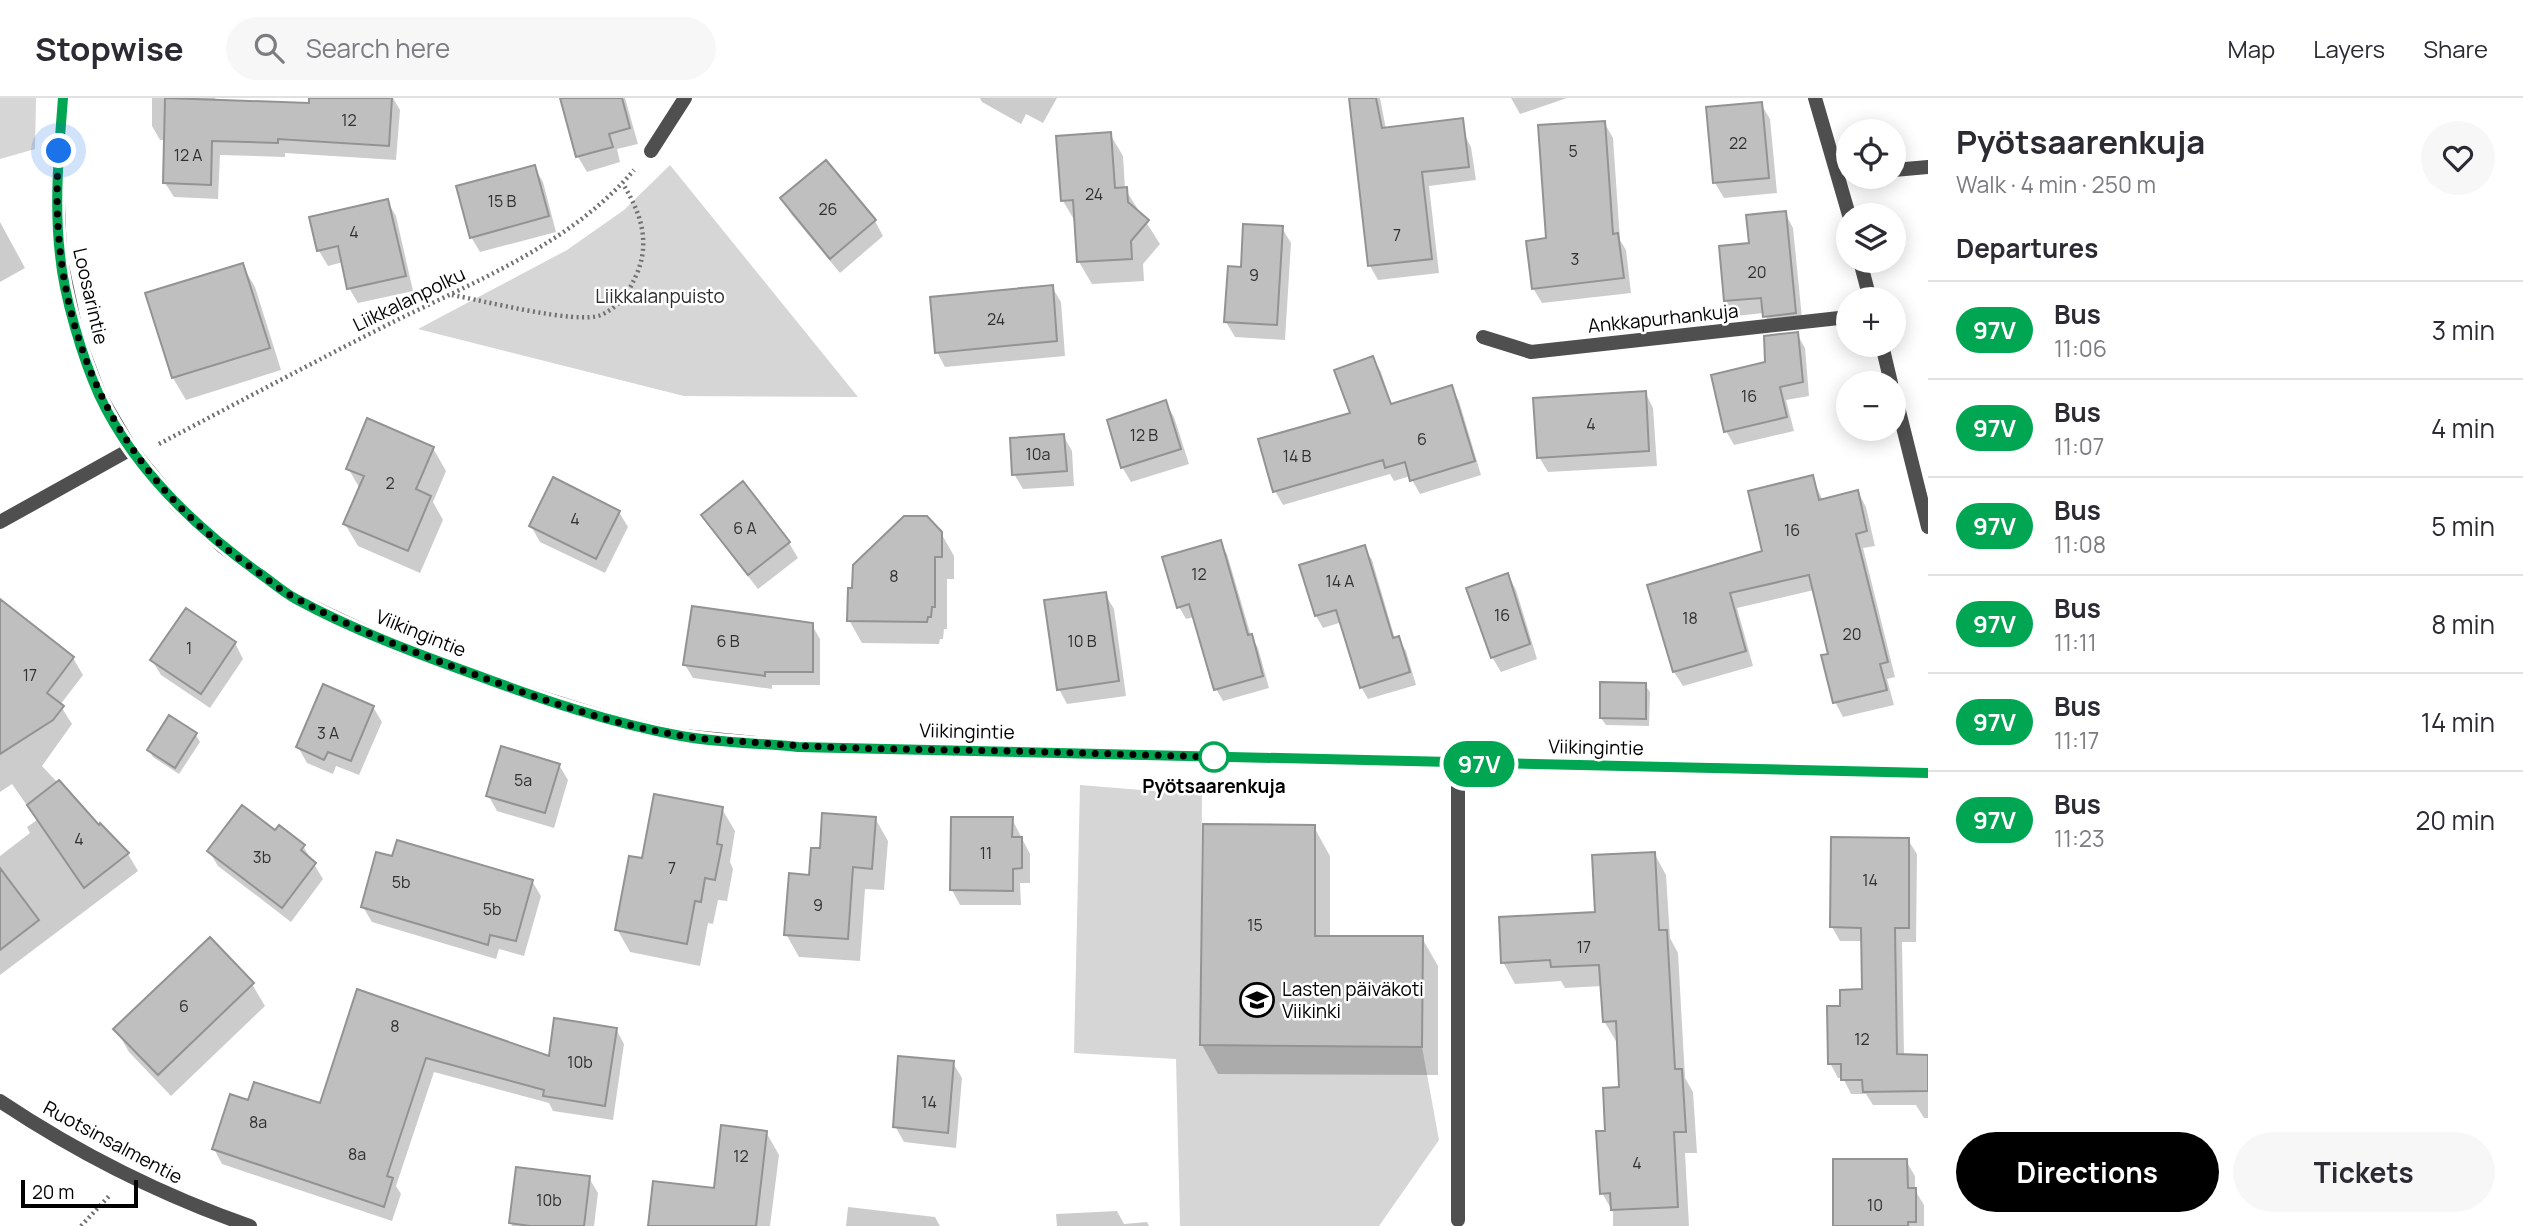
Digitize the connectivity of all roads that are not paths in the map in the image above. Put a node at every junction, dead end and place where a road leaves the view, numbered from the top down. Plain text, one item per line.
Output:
1 (63, 98) edge
2 (685, 98) edge
3 (1815, 98) edge
4 (651, 151) road end
5 (1836, 156) edge
6 (1928, 166) edge
7 (1906, 169) edge
8 (1836, 318) edge
9 (1483, 337) dead end
10 (1906, 439) edge
11 (131, 449) junction
12 (0, 522) edge
13 (1928, 527) edge
14 (1458, 764) junction
15 (1928, 773) edge
16 (0, 1101) edge
17 (1458, 1220) dead end
18 (250, 1226) edge

1 - 11 street, Loosarintie
2 - 4 street
3 - 5 street
6 - 7 street
8 - 9 street, Ankkapurhankuja
10 - 13 street
11 - 12 street
11 - 14 street, Viikingintie
14 - 15 street, Viikingintie
14 - 17 street
16 - 18 street, Ruotsinsalmentie

